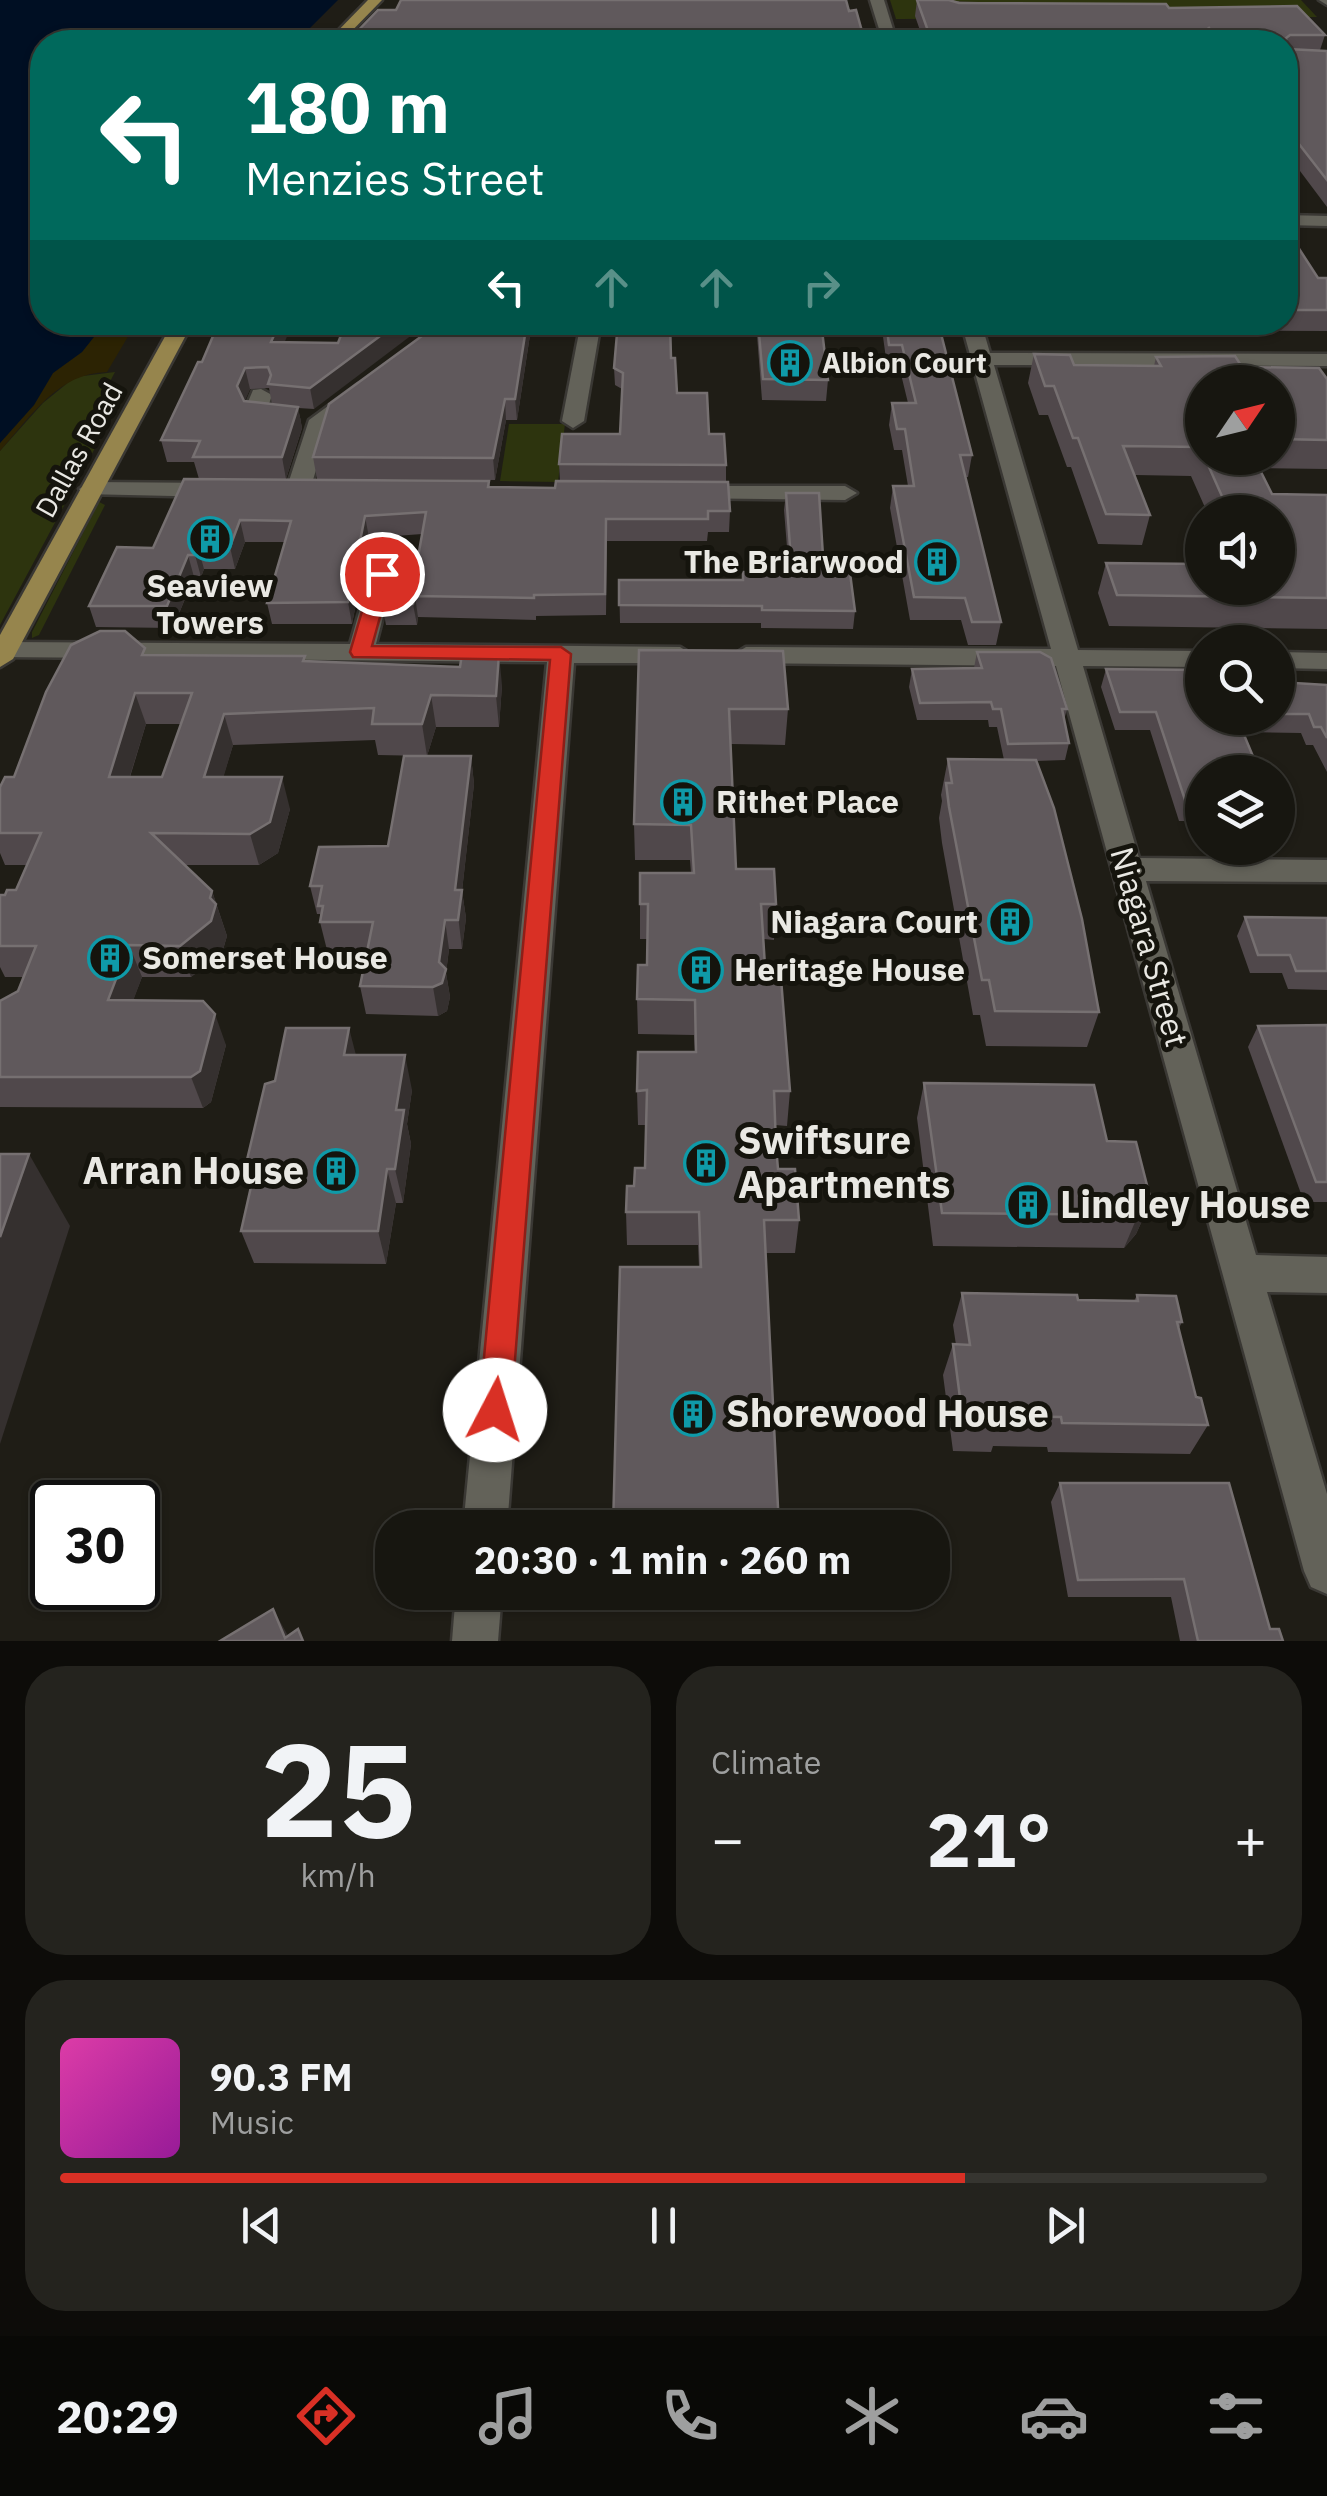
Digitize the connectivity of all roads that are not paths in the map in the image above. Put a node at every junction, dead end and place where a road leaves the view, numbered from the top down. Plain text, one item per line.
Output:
1 (374, 0) edge
2 (877, 0) edge
3 (345, 30) edge
4 (886, 30) edge
5 (1298, 220) edge
6 (1327, 220) edge
7 (176, 335) edge
8 (589, 335) edge
9 (975, 335) edge
10 (982, 359) junction
11 (1327, 360) edge
12 (376, 377) edge
13 (261, 395) dead end
14 (320, 420) junction
15 (572, 421) dead end
16 (90, 489) junction
17 (244, 490) edge
18 (297, 490) edge
19 (660, 493) edge
20 (846, 493) dead end
21 (382, 574) dead end
22 (360, 652) junction
23 (3, 654) edge
24 (561, 654) junction
25 (1064, 657) junction
26 (1185, 659) edge
27 (1295, 660) edge
28 (1327, 661) edge
29 (1127, 869) junction
30 (1327, 871) edge
31 (1242, 1273) junction
32 (1327, 1274) edge
33 (487, 1510) edge
34 (1327, 1571) edge
35 (478, 1610) edge
36 (475, 1641) edge

1 - 3 main road
2 - 4 street
5 - 6 street
7 - 16 main road, Dallas Road
8 - 15 street
9 - 10 street, Niagara Street
10 - 11 street
10 - 25 street, Niagara Street
12 - 14 street
13 - 14 street
14 - 18 street
16 - 17 street
16 - 23 main road, Dallas Road
19 - 20 street
21 - 22 street
22 - 23 street
22 - 24 street
24 - 25 street
24 - 33 street
25 - 26 street
25 - 29 street, Niagara Street
27 - 28 street
29 - 30 street
29 - 31 street, Niagara Street
31 - 32 street
31 - 34 street, Niagara Street
35 - 36 street

